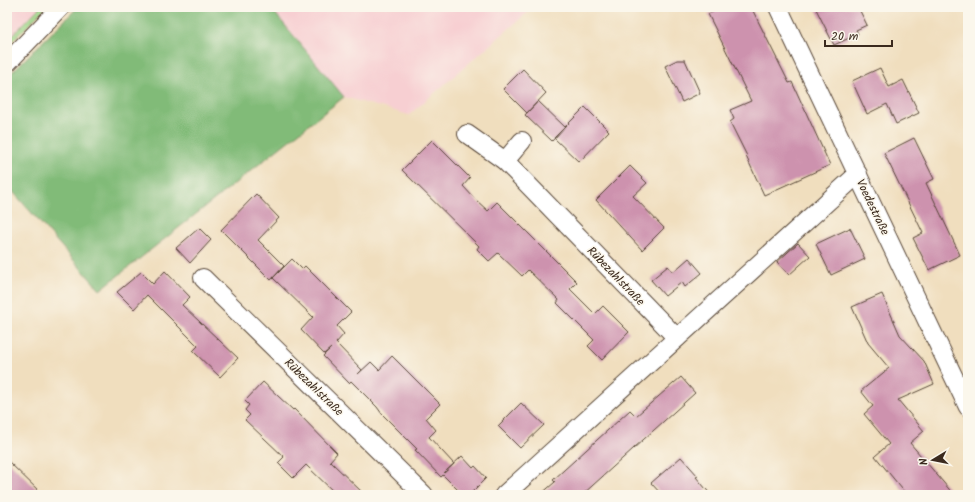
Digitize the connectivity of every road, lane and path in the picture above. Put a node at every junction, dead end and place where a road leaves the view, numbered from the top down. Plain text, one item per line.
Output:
1 (62, 7) edge
2 (778, 7) edge
3 (7, 63) edge
4 (467, 134) dead end
5 (522, 141) dead end
6 (505, 161) junction
7 (858, 174) junction
8 (203, 278) dead end
9 (677, 338) junction
10 (968, 407) edge
11 (424, 495) edge
12 (504, 495) edge

1 - 3 street
2 - 7 street, Voedestraße
4 - 6 street, Rübezahlstraße
5 - 6 street
6 - 9 street, Rübezahlstraße
7 - 9 street
7 - 10 street, Voedestraße
8 - 11 street, Rübezahlstraße
9 - 12 street

